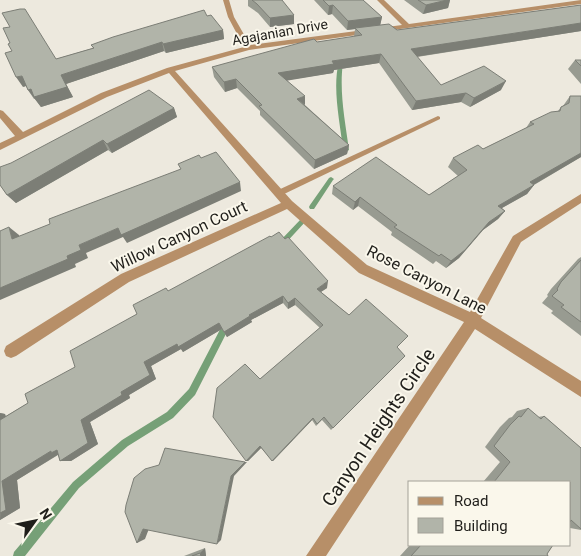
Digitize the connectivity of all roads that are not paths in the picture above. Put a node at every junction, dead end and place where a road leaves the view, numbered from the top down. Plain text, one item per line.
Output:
1 (226, 0) edge
2 (380, 0) edge
3 (553, 0) edge
4 (581, 2) edge
5 (562, 5) junction
6 (407, 26) junction
7 (248, 48) junction
8 (170, 70) junction
9 (0, 113) edge
10 (438, 118) dead end
11 (21, 136) junction
12 (0, 147) edge
13 (278, 193) junction
14 (581, 198) edge
15 (288, 204) junction
16 (474, 320) junction
17 (11, 351) dead end
18 (581, 390) edge
19 (315, 556) edge

1 - 7 street
2 - 6 street
3 - 5 street
4 - 5 street, Agajanian Drive
5 - 6 street, Agajanian Drive
6 - 7 street, Agajanian Drive
7 - 8 street, Agajanian Drive
8 - 11 street, Agajanian Drive
8 - 13 street, Rose Canyon Lane
9 - 11 street
10 - 13 lane
11 - 12 street, Agajanian Drive
13 - 15 street, Rose Canyon Lane
14 - 16 street, Canyon Heights Circle
15 - 16 street, Rose Canyon Lane
15 - 17 street, Willow Canyon Court
16 - 18 street, Rose Canyon Lane
16 - 19 street, Canyon Heights Circle

